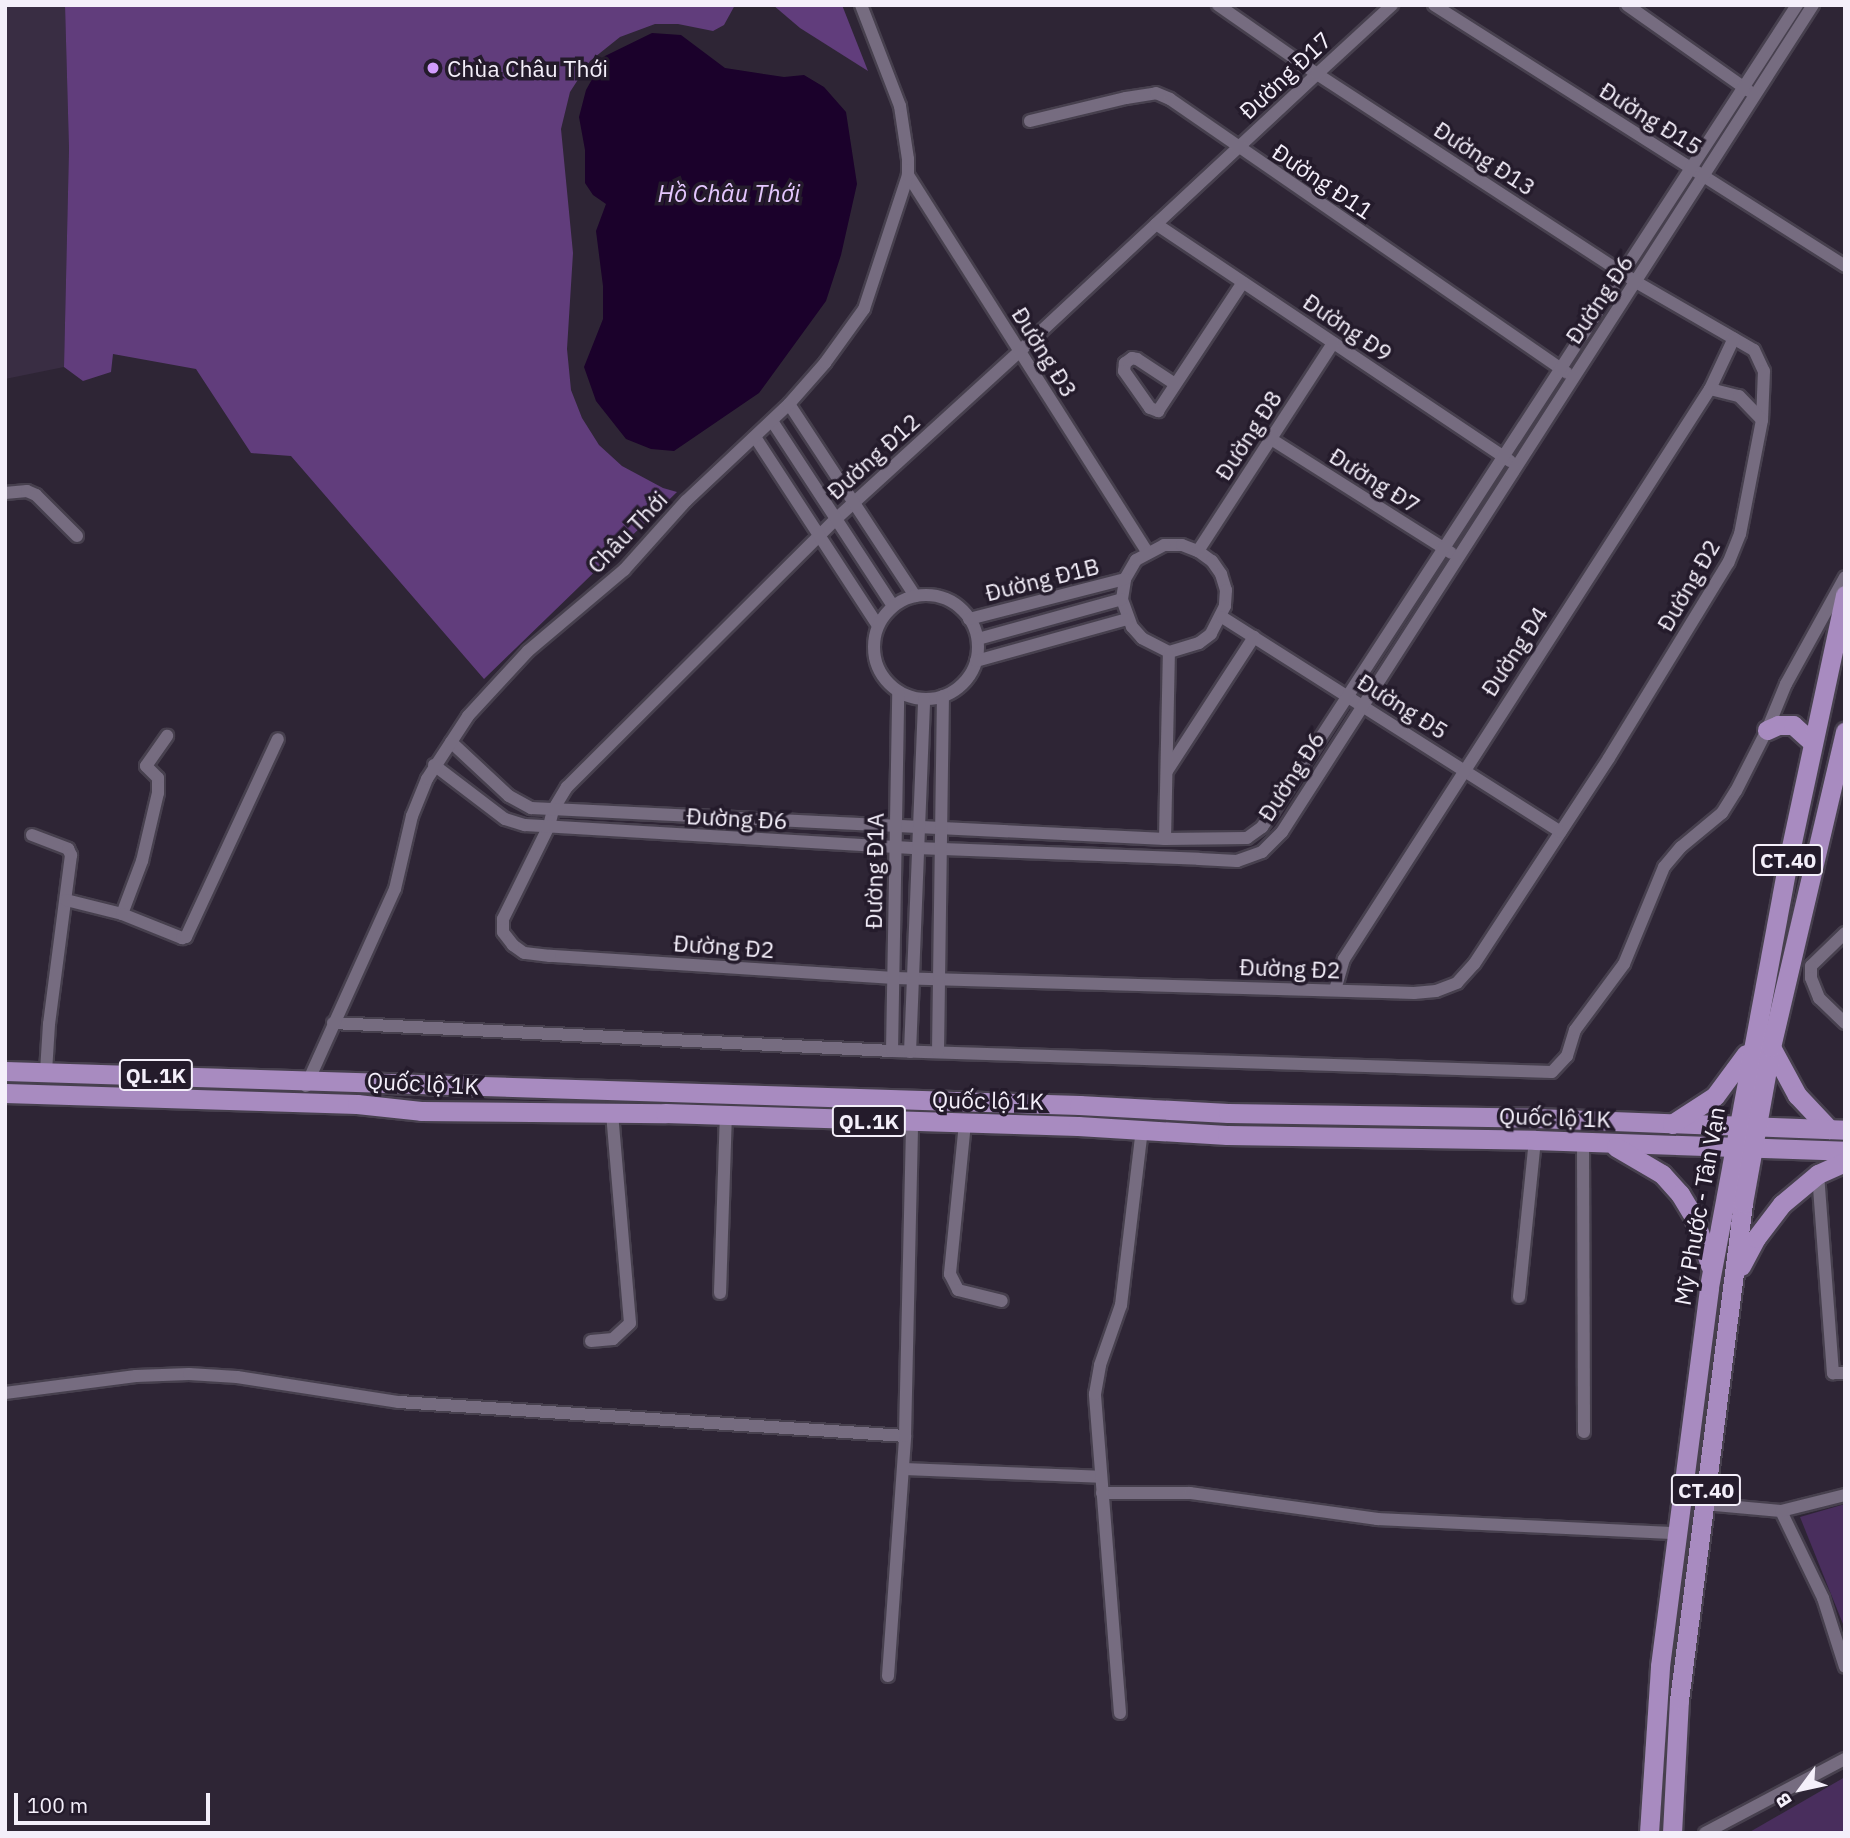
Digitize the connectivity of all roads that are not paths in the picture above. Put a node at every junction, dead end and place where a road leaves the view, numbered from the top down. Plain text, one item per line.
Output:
1 (1218, 5) edge
2 (1392, 5) edge
3 (1434, 5) edge
4 (1627, 5) edge
5 (1797, 5) edge
6 (1813, 5) edge
7 (861, 6) edge
8 (1317, 74) junction
9 (1750, 91) junction
10 (1030, 121) dead end
11 (1238, 148) junction
12 (1691, 169) junction
13 (908, 175) junction
14 (1704, 177) junction
15 (1156, 225) junction
16 (1845, 266) edge
17 (1623, 273) junction
18 (1243, 282) junction
19 (1636, 282) junction
20 (1734, 338) junction
21 (1333, 343) junction
22 (1020, 351) junction
23 (1561, 369) junction
24 (1573, 377) junction
25 (1175, 384) junction
26 (1710, 389) junction
27 (789, 404) junction
28 (1762, 420) junction
29 (772, 421) junction
30 (755, 436) junction
31 (1271, 439) junction
32 (1503, 457) junction
33 (1516, 466) junction
34 (5, 493) edge
35 (854, 502) junction
36 (836, 519) junction
37 (77, 536) dead end
38 (819, 536) junction
39 (1444, 549) junction
40 (1198, 551) junction
41 (1147, 552) junction
42 (1457, 557) junction
43 (1845, 577) edge
44 (1125, 579) junction
45 (1845, 595) edge
46 (915, 596) junction
47 (1122, 599) junction
48 (1046, 600) junction
49 (893, 606) junction
50 (1404, 610) junction
51 (1222, 617) junction
52 (1052, 618) junction
53 (969, 619) junction
54 (1127, 619) junction
55 (1417, 619) junction
56 (878, 626) junction
57 (1254, 637) junction
58 (1059, 638) junction
59 (978, 639) junction
60 (1169, 652) junction
61 (976, 662) junction
62 (898, 692) junction
63 (943, 696) junction
64 (1348, 696) junction
65 (924, 699) junction
66 (1362, 705) junction
67 (1767, 730) junction
68 (1845, 732) edge
69 (167, 736) dead end
70 (278, 739) dead end
71 (451, 742) junction
72 (1812, 742) junction
73 (434, 765) junction
74 (1463, 770) junction
75 (1167, 771) junction
76 (1281, 799) junction
77 (1297, 808) junction
78 (553, 810) junction
79 (665, 816) junction
80 (788, 821) junction
81 (549, 826) junction
82 (896, 826) junction
83 (919, 827) junction
84 (940, 828) junction
85 (1561, 832) junction
86 (32, 835) dead end
87 (666, 835) junction
88 (1092, 835) junction
89 (1165, 839) junction
90 (1200, 840) junction
91 (787, 841) junction
92 (895, 847) junction
93 (918, 849) junction
94 (940, 849) junction
95 (1091, 855) junction
96 (1199, 859) junction
97 (66, 900) junction
98 (122, 914) junction
99 (1845, 933) edge
100 (1798, 941) junction
101 (1811, 966) junction
102 (894, 978) junction
103 (913, 979) junction
104 (937, 979) junction
105 (1335, 990) junction
106 (333, 1023) junction
107 (1845, 1023) edge
108 (1762, 1046) junction
109 (892, 1051) junction
110 (910, 1052) junction
111 (939, 1052) junction
112 (5, 1071) edge
113 (46, 1072) junction
114 (307, 1080) junction
115 (5, 1093) edge
116 (305, 1101) junction
117 (612, 1113) junction
118 (726, 1116) junction
119 (912, 1122) junction
120 (965, 1124) junction
121 (1672, 1124) junction
122 (1747, 1127) junction
123 (1837, 1129) edge
124 (1142, 1130) junction
125 (1535, 1140) junction
126 (1583, 1142) junction
127 (1608, 1143) junction
128 (1743, 1149) junction
129 (1845, 1151) edge
130 (1845, 1162) edge
131 (1818, 1174) junction
132 (1712, 1270) junction
133 (1735, 1276) junction
134 (720, 1293) dead end
135 (1519, 1297) dead end
136 (1002, 1301) dead end
137 (591, 1341) dead end
138 (1845, 1373) edge
139 (5, 1393) edge
140 (1584, 1432) dead end
141 (905, 1436) junction
142 (904, 1469) junction
143 (1100, 1477) junction
144 (1102, 1493) junction
145 (1845, 1496) edge
146 (1704, 1504) junction
147 (1781, 1511) junction
148 (1677, 1534) junction
149 (1845, 1667) edge
150 (888, 1676) dead end
151 (1121, 1713) dead end
152 (1845, 1759) edge
153 (1649, 1833) edge
154 (1672, 1833) edge
155 (1705, 1833) edge

1 - 8 street, Đường Đ13
2 - 8 street, Đường Đ17
3 - 12 street, Đường Đ15
4 - 9 street
5 - 9 street, Đường Đ6
6 - 9 street, Đường Đ6
7 - 13 street, Châu Thới
8 - 11 street, Đường Đ17
8 - 17 street, Đường Đ13
9 - 12 street, Đường Đ6
9 - 14 street, Đường Đ6
10 - 11 street, Đường Đ11
11 - 15 street, Đường Đ12
11 - 23 street, Đường Đ11
12 - 14 street, Đường Đ15
12 - 17 street, Đường Đ6
13 - 22 street, Đường Đ3
13 - 27 street, Châu Thới
14 - 16 street, Đường Đ15
14 - 19 street, Đường Đ6
15 - 18 street, Đường Đ9
15 - 22 street, Đường Đ12
17 - 19 street, Đường Đ13
17 - 23 street, Đường Đ6
18 - 21 street, Đường Đ9
18 - 25 street
19 - 20 street, Đường Đ13
19 - 24 street, Đường Đ6
20 - 26 street, Đường Đ4
20 - 28 street, Đường Đ2
21 - 31 street, Đường Đ8
21 - 32 street, Đường Đ9
22 - 35 street, Đường Đ12
22 - 41 street, Đường Đ3
23 - 24 street, Đường Đ11
23 - 32 street, Đường Đ6
24 - 33 street, Đường Đ6
25 - 25 street
26 - 28 street
26 - 74 street, Đường Đ4
27 - 29 street, Châu Thới
27 - 35 street
28 - 85 street, Đường Đ2
29 - 30 street, Châu Thới
29 - 36 street
30 - 38 street
30 - 71 street, Châu Thới
31 - 39 street, Đường Đ7
31 - 40 street, Đường Đ8
32 - 33 street, Đường Đ9
32 - 39 street, Đường Đ6
33 - 42 street, Đường Đ6
34 - 37 street
35 - 36 street, Đường Đ12
35 - 46 street
36 - 38 street, Đường Đ12
36 - 49 street
38 - 56 street
38 - 78 street, Đường Đ12
39 - 42 street, Đường Đ7
39 - 50 street, Đường Đ6
40 - 41 street
40 - 51 street
41 - 44 street
42 - 55 street, Đường Đ6
43 - 67 street
44 - 47 street
44 - 48 street, Đường Đ1B
45 - 72 main road, Mỹ Phước - Tân Vạn / CT.40
46 - 49 street
46 - 53 street
47 - 52 street, Đường Đ1B
47 - 54 street
48 - 52 street
48 - 53 street, Đường Đ1B
49 - 56 street
50 - 55 street
50 - 64 street, Đường Đ6
51 - 57 street, Đường Đ5
51 - 60 street
52 - 58 street
52 - 59 street, Đường Đ1B
53 - 59 street
54 - 58 street
54 - 60 street
55 - 66 street, Đường Đ6
56 - 62 street
57 - 64 street, Đường Đ5
57 - 75 street
58 - 61 street
59 - 61 street
60 - 75 street
61 - 63 street
62 - 65 street
62 - 82 street, Đường Đ1A
63 - 65 street
63 - 84 street
64 - 66 street, Đường Đ5
64 - 76 street, Đường Đ6
65 - 83 street, Đường Đ1A
66 - 74 street, Đường Đ5
66 - 77 street, Đường Đ6
67 - 72 main road
67 - 111 street
68 - 100 main road, Mỹ Phước - Tân Vạn / CT.40
69 - 98 street
70 - 98 street
71 - 73 street, Châu Thới
71 - 78 street, Đường Đ6
72 - 108 main road, Mỹ Phước - Tân Vạn / CT.40
73 - 81 street, Đường Đ6
73 - 106 street, Châu Thới
74 - 85 street, Đường Đ5
74 - 105 street, Đường Đ4
75 - 89 street
76 - 77 street
76 - 90 street, Đường Đ6
77 - 96 street, Đường Đ6
78 - 79 street, Đường Đ6
78 - 81 street, Đường Đ2
79 - 80 street, Đường Đ6
79 - 87 street
80 - 82 street, Đường Đ6
80 - 91 street
81 - 87 street, Đường Đ6
81 - 102 street, Đường Đ2
82 - 83 street, Đường Đ6
82 - 92 street, Đường Đ1A
83 - 84 street, Đường Đ6
83 - 93 street, Đường Đ1A
84 - 88 street, Đường Đ6
84 - 94 street
85 - 105 street, Đường Đ2
86 - 97 street
87 - 91 street, Đường Đ6
88 - 89 street, Đường Đ6
88 - 95 street
89 - 90 street, Đường Đ6
90 - 96 street
91 - 92 street, Đường Đ6
92 - 93 street, Đường Đ6
92 - 102 street, Đường Đ1A
93 - 94 street, Đường Đ6
93 - 103 street, Đường Đ1A
94 - 95 street, Đường Đ6
94 - 104 street
95 - 96 street, Đường Đ6
97 - 98 street
97 - 113 street
99 - 101 street
100 - 101 street
100 - 108 main road, Mỹ Phước - Tân Vạn / CT.40
101 - 107 street
102 - 103 street, Đường Đ2
102 - 109 street, Đường Đ1A
103 - 104 street, Đường Đ2
103 - 110 street, Đường Đ1A
104 - 105 street, Đường Đ2
104 - 111 street
106 - 109 street
106 - 114 street, Châu Thới
108 - 121 main road
108 - 122 main road, Mỹ Phước - Tân Vạn / CT.40
108 - 123 main road
109 - 110 street
110 - 111 street
112 - 113 main road, Quốc lộ 1K / QL.1K
113 - 114 main road, Quốc lộ 1K / QL.1K
114 - 116 street, Châu Thới
114 - 121 main road, Quốc lộ 1K / QL.1K
115 - 116 main road, Quốc lộ 1K / QL.1K
116 - 117 main road, Quốc lộ 1K / QL.1K
117 - 118 main road, Quốc lộ 1K / QL.1K
117 - 137 street
118 - 119 main road, Quốc lộ 1K / QL.1K
118 - 134 street
119 - 120 main road, Quốc lộ 1K / QL.1K
119 - 141 street
120 - 124 main road, Quốc lộ 1K / QL.1K
120 - 136 street
121 - 122 main road, Quốc lộ 1K / QL.1K
122 - 123 main road, Quốc lộ 1K / QL.1K
122 - 128 main road, Mỹ Phước - Tân Vạn
124 - 125 main road, Quốc lộ 1K / QL.1K
124 - 143 street
125 - 126 main road, Quốc lộ 1K / QL.1K
125 - 135 street
126 - 127 main road, Quốc lộ 1K / QL.1K
126 - 140 street
127 - 128 main road, Quốc lộ 1K / QL.1K
127 - 132 main road
128 - 129 main road, Quốc lộ 1K / QL.1K
128 - 132 main road, Mỹ Phước - Tân Vạn / CT.40
128 - 133 main road, Mỹ Phước - Tân Vạn / CT.40
130 - 131 main road
131 - 133 main road
131 - 138 street
132 - 148 main road, Mỹ Phước - Tân Vạn / CT.40
133 - 146 main road, Mỹ Phước - Tân Vạn / CT.40
139 - 141 street
141 - 142 street
142 - 143 street
142 - 150 street
143 - 144 street
144 - 148 street
144 - 151 street
145 - 147 street
146 - 147 street
146 - 154 main road, Mỹ Phước - Tân Vạn / CT.40
147 - 149 street
148 - 153 main road, Mỹ Phước - Tân Vạn / CT.40
152 - 155 street

